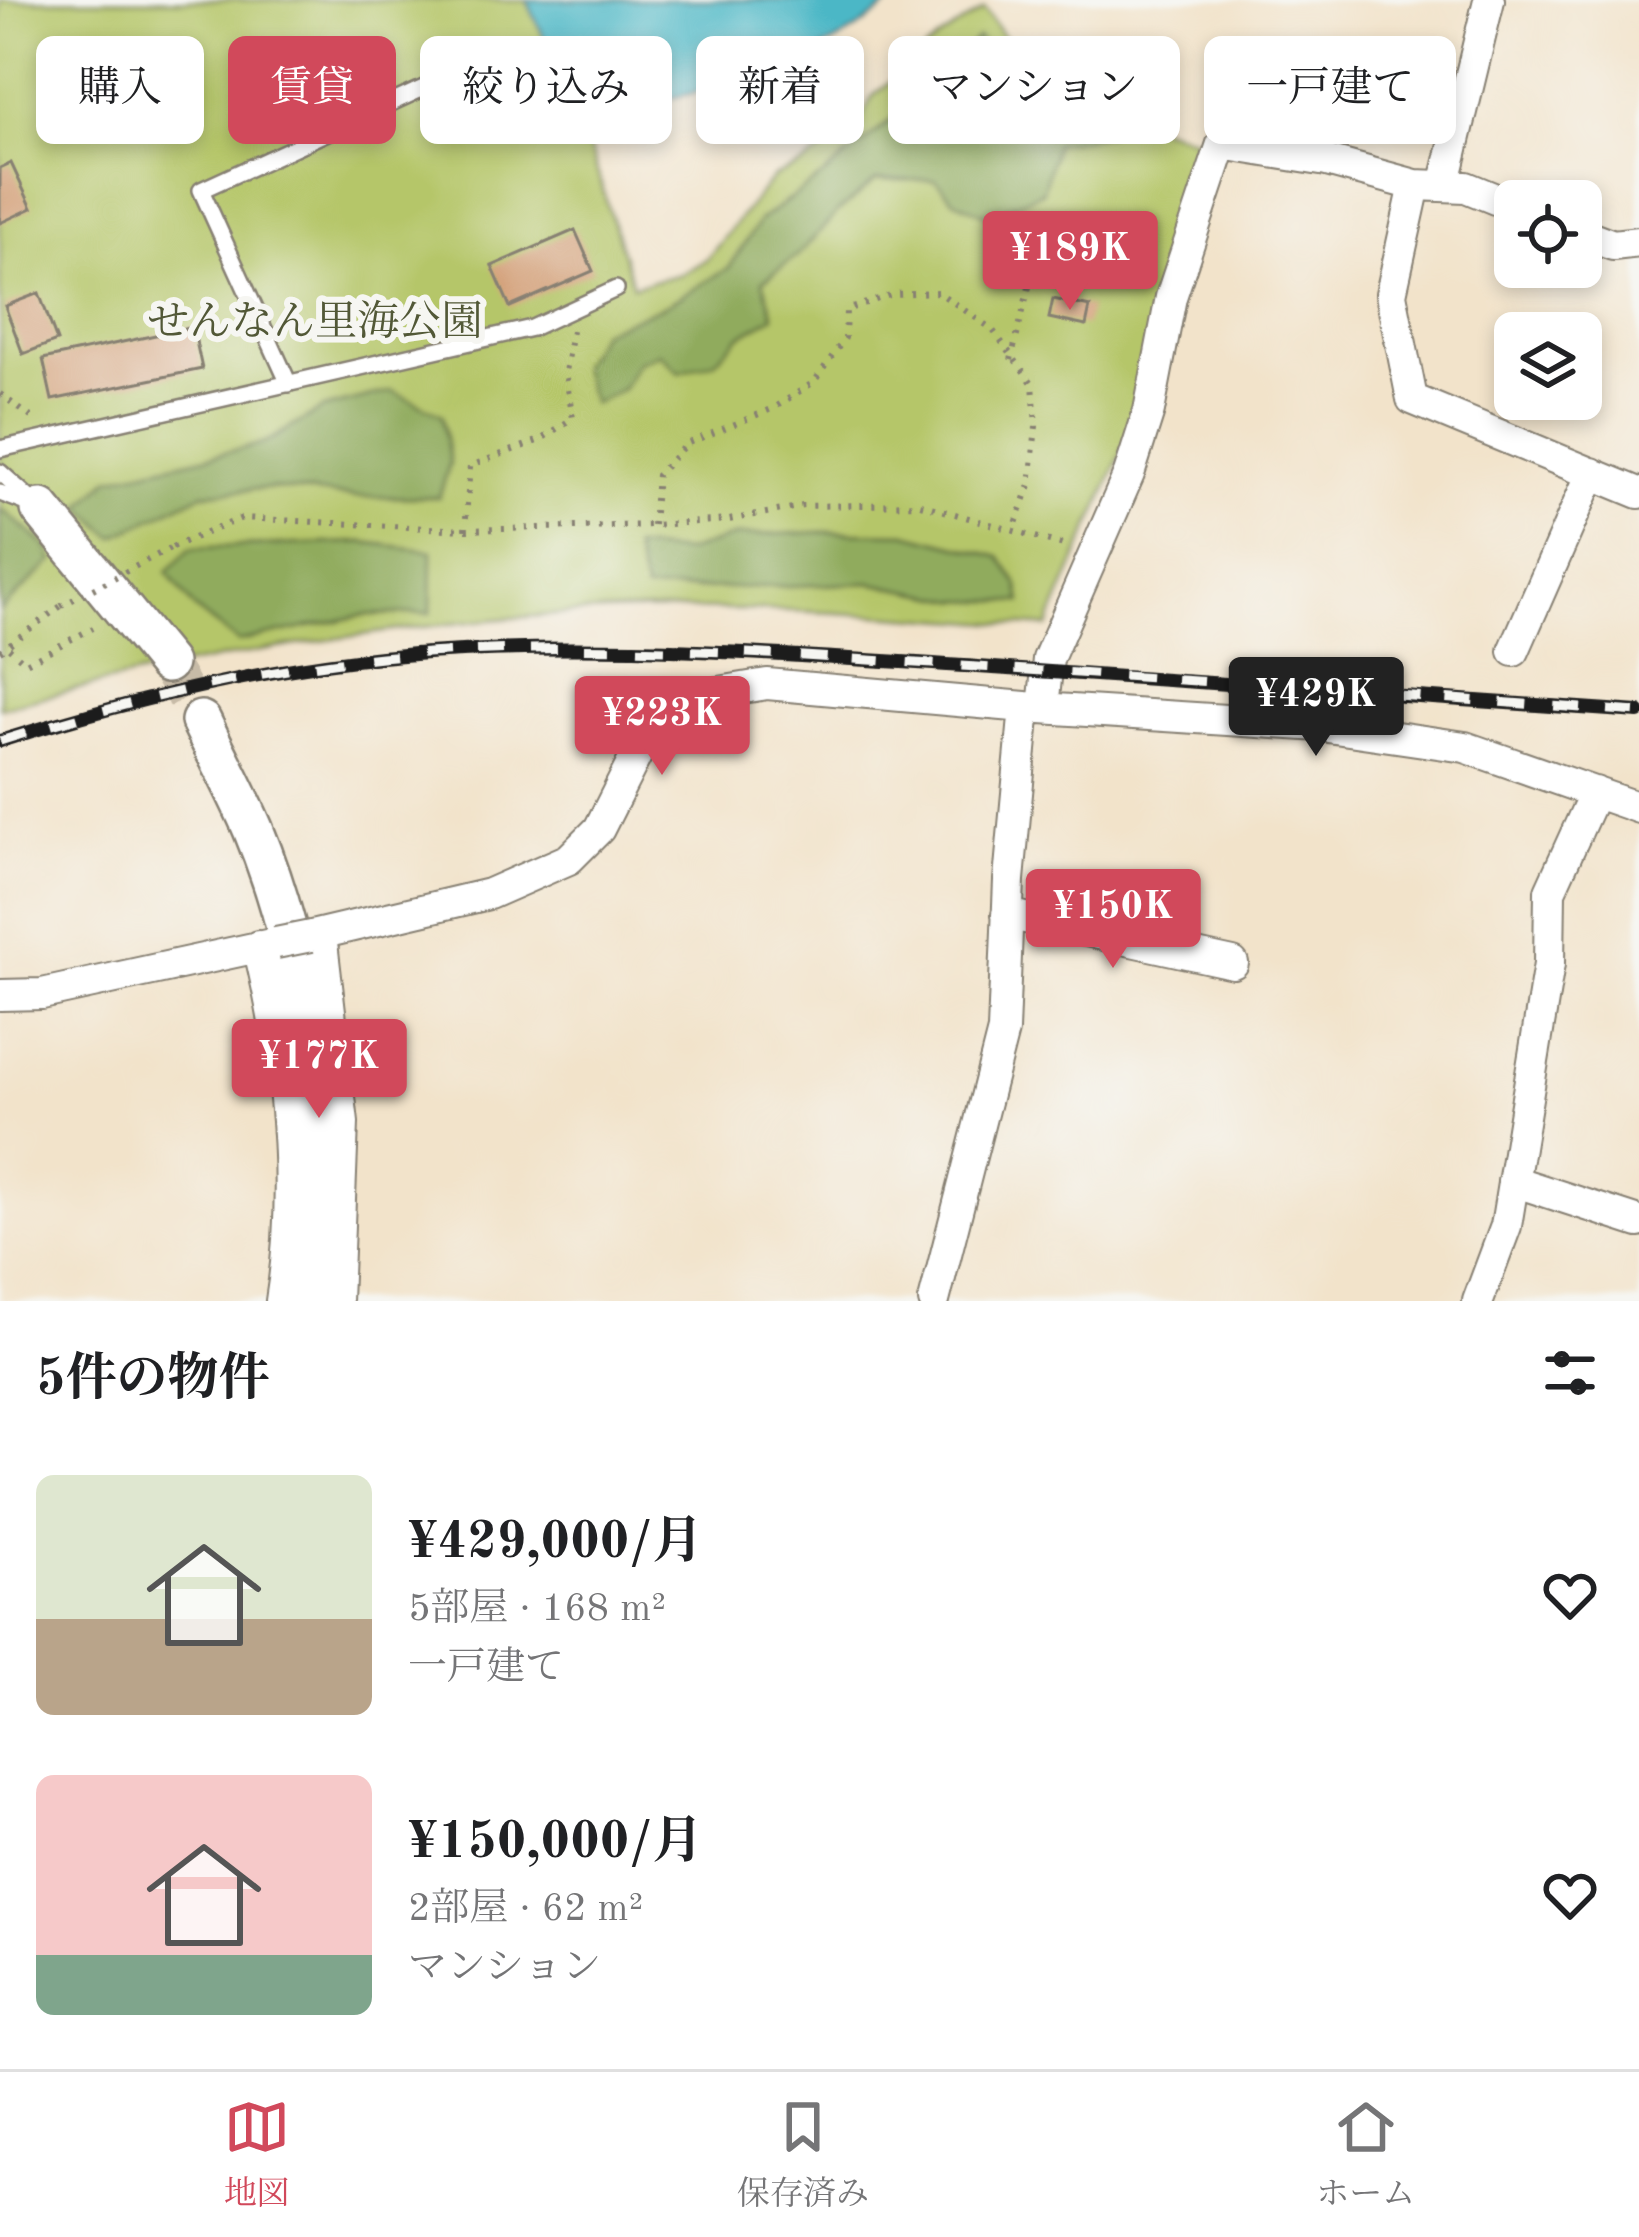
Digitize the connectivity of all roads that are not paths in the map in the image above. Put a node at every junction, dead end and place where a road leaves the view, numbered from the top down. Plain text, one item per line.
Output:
1 (1489, 0) edge
2 (420, 90) edge
3 (1429, 185) junction
4 (1494, 198) edge
5 (1602, 241) edge
6 (1639, 242) edge
7 (616, 289) dead end
8 (289, 385) junction
9 (0, 449) edge
10 (0, 472) edge
11 (1592, 473) junction
12 (0, 493) edge
13 (1639, 493) edge
14 (41, 508) junction
15 (1514, 651) dead end
16 (167, 663) tunnel mouth
17 (1034, 707) junction
18 (201, 721) tunnel mouth
19 (1595, 792) junction
20 (1639, 808) edge
21 (1007, 914) junction
22 (316, 935) junction
23 (267, 945) junction
24 (1233, 963) dead end
25 (0, 995) edge
26 (1513, 1181) junction
27 (1639, 1222) edge
28 (281, 1301) edge
29 (309, 1301) edge
30 (336, 1301) edge
31 (934, 1301) edge
32 (1478, 1301) edge

1 - 3 street
2 - 8 lane
3 - 4 street
3 - 11 street
3 - 17 street
5 - 6 street
7 - 8 lane
8 - 9 lane
10 - 14 lane
11 - 13 street
11 - 15 street
12 - 14 lane
14 - 16 street
17 - 19 street
17 - 21 street
17 - 22 street
18 - 29 street
19 - 20 street
19 - 26 street
21 - 24 street
21 - 31 street
22 - 23 street, bridge
22 - 30 street
23 - 25 street
23 - 28 street
26 - 27 street
26 - 32 street

